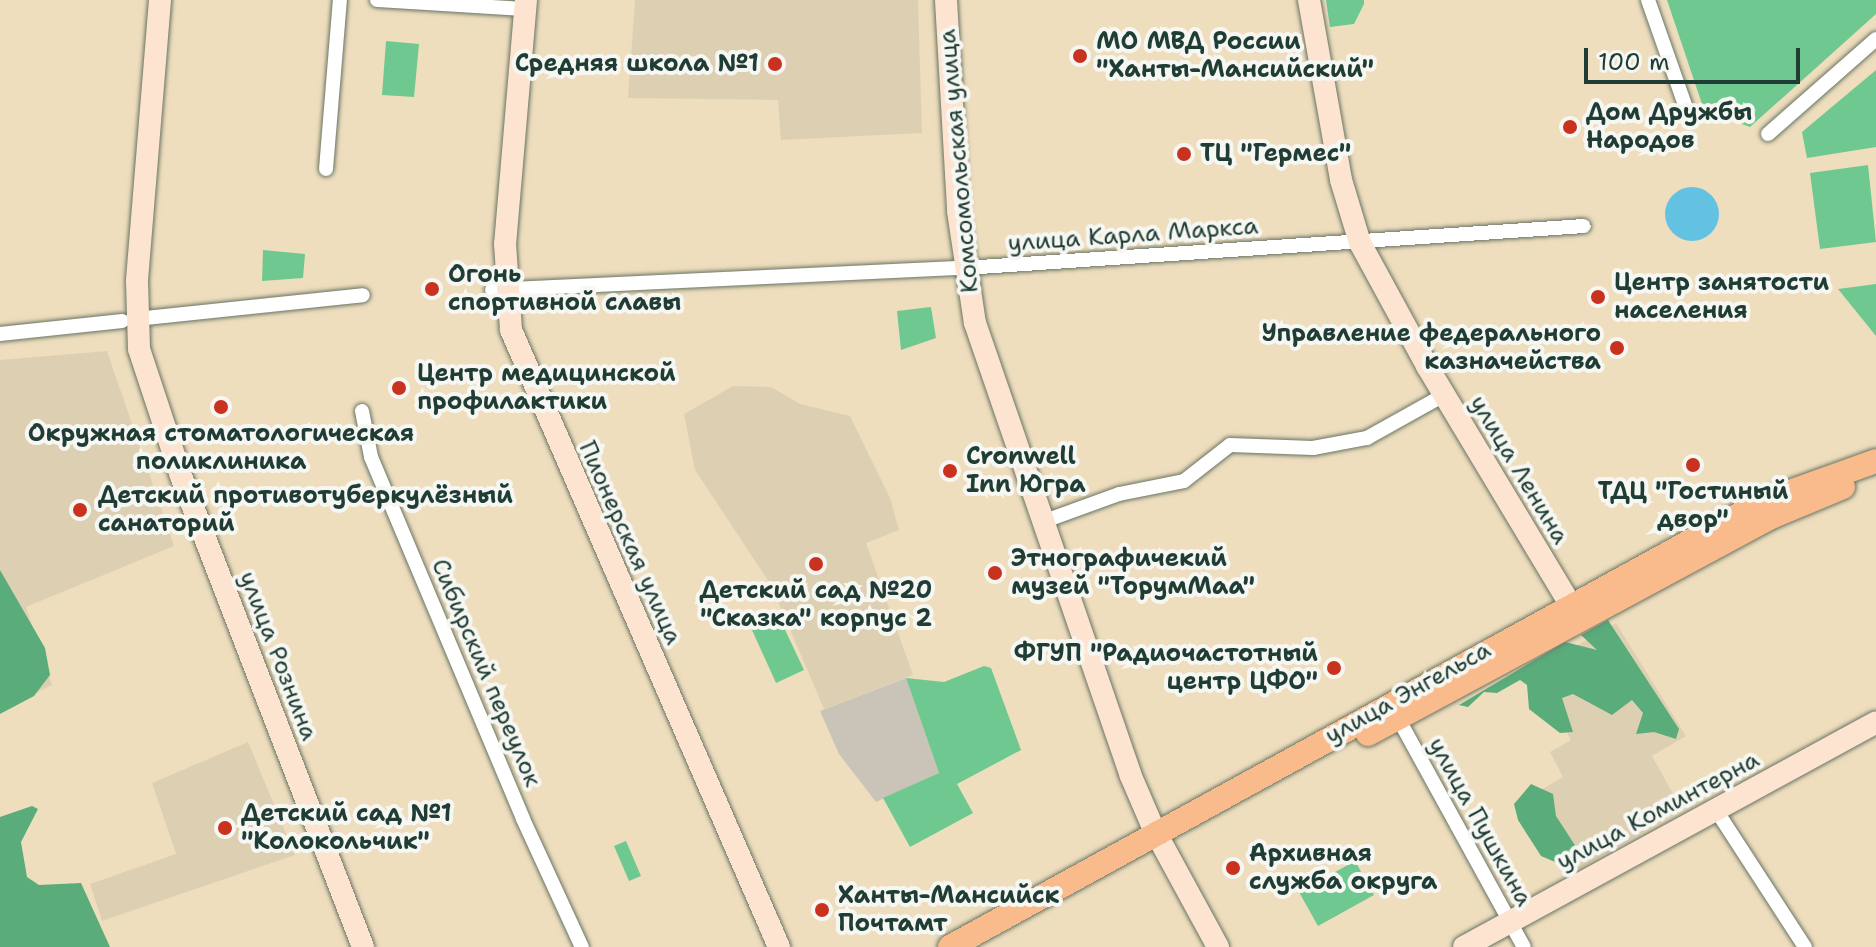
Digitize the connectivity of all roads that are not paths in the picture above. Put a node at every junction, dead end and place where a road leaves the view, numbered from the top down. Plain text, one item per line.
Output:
1 (145, 0) edge
2 (160, 0) edge
3 (340, 0) edge
4 (377, 0) edge
5 (946, 0) edge
6 (1309, 0) edge
7 (1648, 0) edge
8 (526, 5) edge
9 (1876, 39) edge
10 (1686, 108) dead end
11 (1768, 134) dead end
12 (326, 169) dead end
13 (1584, 226) dead end
14 (1360, 243) junction
15 (965, 268) junction
16 (499, 290) junction
17 (363, 295) dead end
18 (129, 320) junction
19 (0, 334) edge
20 (1444, 395) junction
21 (362, 411) dead end
22 (1876, 461) edge
23 (1876, 478) edge
24 (1042, 522) junction
25 (1575, 611) junction
26 (1398, 718) junction
27 (1876, 722) edge
28 (1716, 810) junction
29 (1159, 839) junction
30 (1510, 922) junction
31 (346, 947) edge
32 (363, 947) edge
33 (582, 947) edge
34 (779, 947) edge
35 (950, 947) edge
36 (982, 947) edge
37 (1218, 947) edge
38 (1464, 947) edge
39 (1524, 947) edge
40 (1805, 947) edge

1 - 18 street, улица Рознина
2 - 18 street, улица Рознина
3 - 12 street
4 - 8 street
5 - 15 street, Комсомольская улица
6 - 14 street, улица Ленина
7 - 10 street
8 - 16 street, Пионерская улица
9 - 11 street
13 - 14 street, улица Карла Маркса
14 - 15 street, улица Карла Маркса
14 - 20 street, улица Ленина
15 - 16 street, улица Карла Маркса
15 - 24 street, Комсомольская улица
16 - 34 street, Пионерская улица
17 - 18 street
18 - 19 street
18 - 31 street, улица Рознина
18 - 32 street, улица Рознина
20 - 24 street
20 - 25 street, улица Ленина
21 - 33 street, Сибирский переулок
22 - 25 main road, улица Энгельса
23 - 25 main road, улица Энгельса
24 - 29 street, Комсомольская улица
25 - 26 main road, улица Энгельса
25 - 29 main road, улица Энгельса
26 - 29 main road, улица Энгельса
26 - 30 street, улица Пушкина
27 - 28 street, улица Коминтерна
28 - 30 street, улица Коминтерна
28 - 40 street
29 - 35 main road, улица Энгельса
29 - 36 main road, улица Энгельса
29 - 37 street, Комсомольская улица
30 - 38 street, улица Коминтерна
30 - 39 street, улица Пушкина

